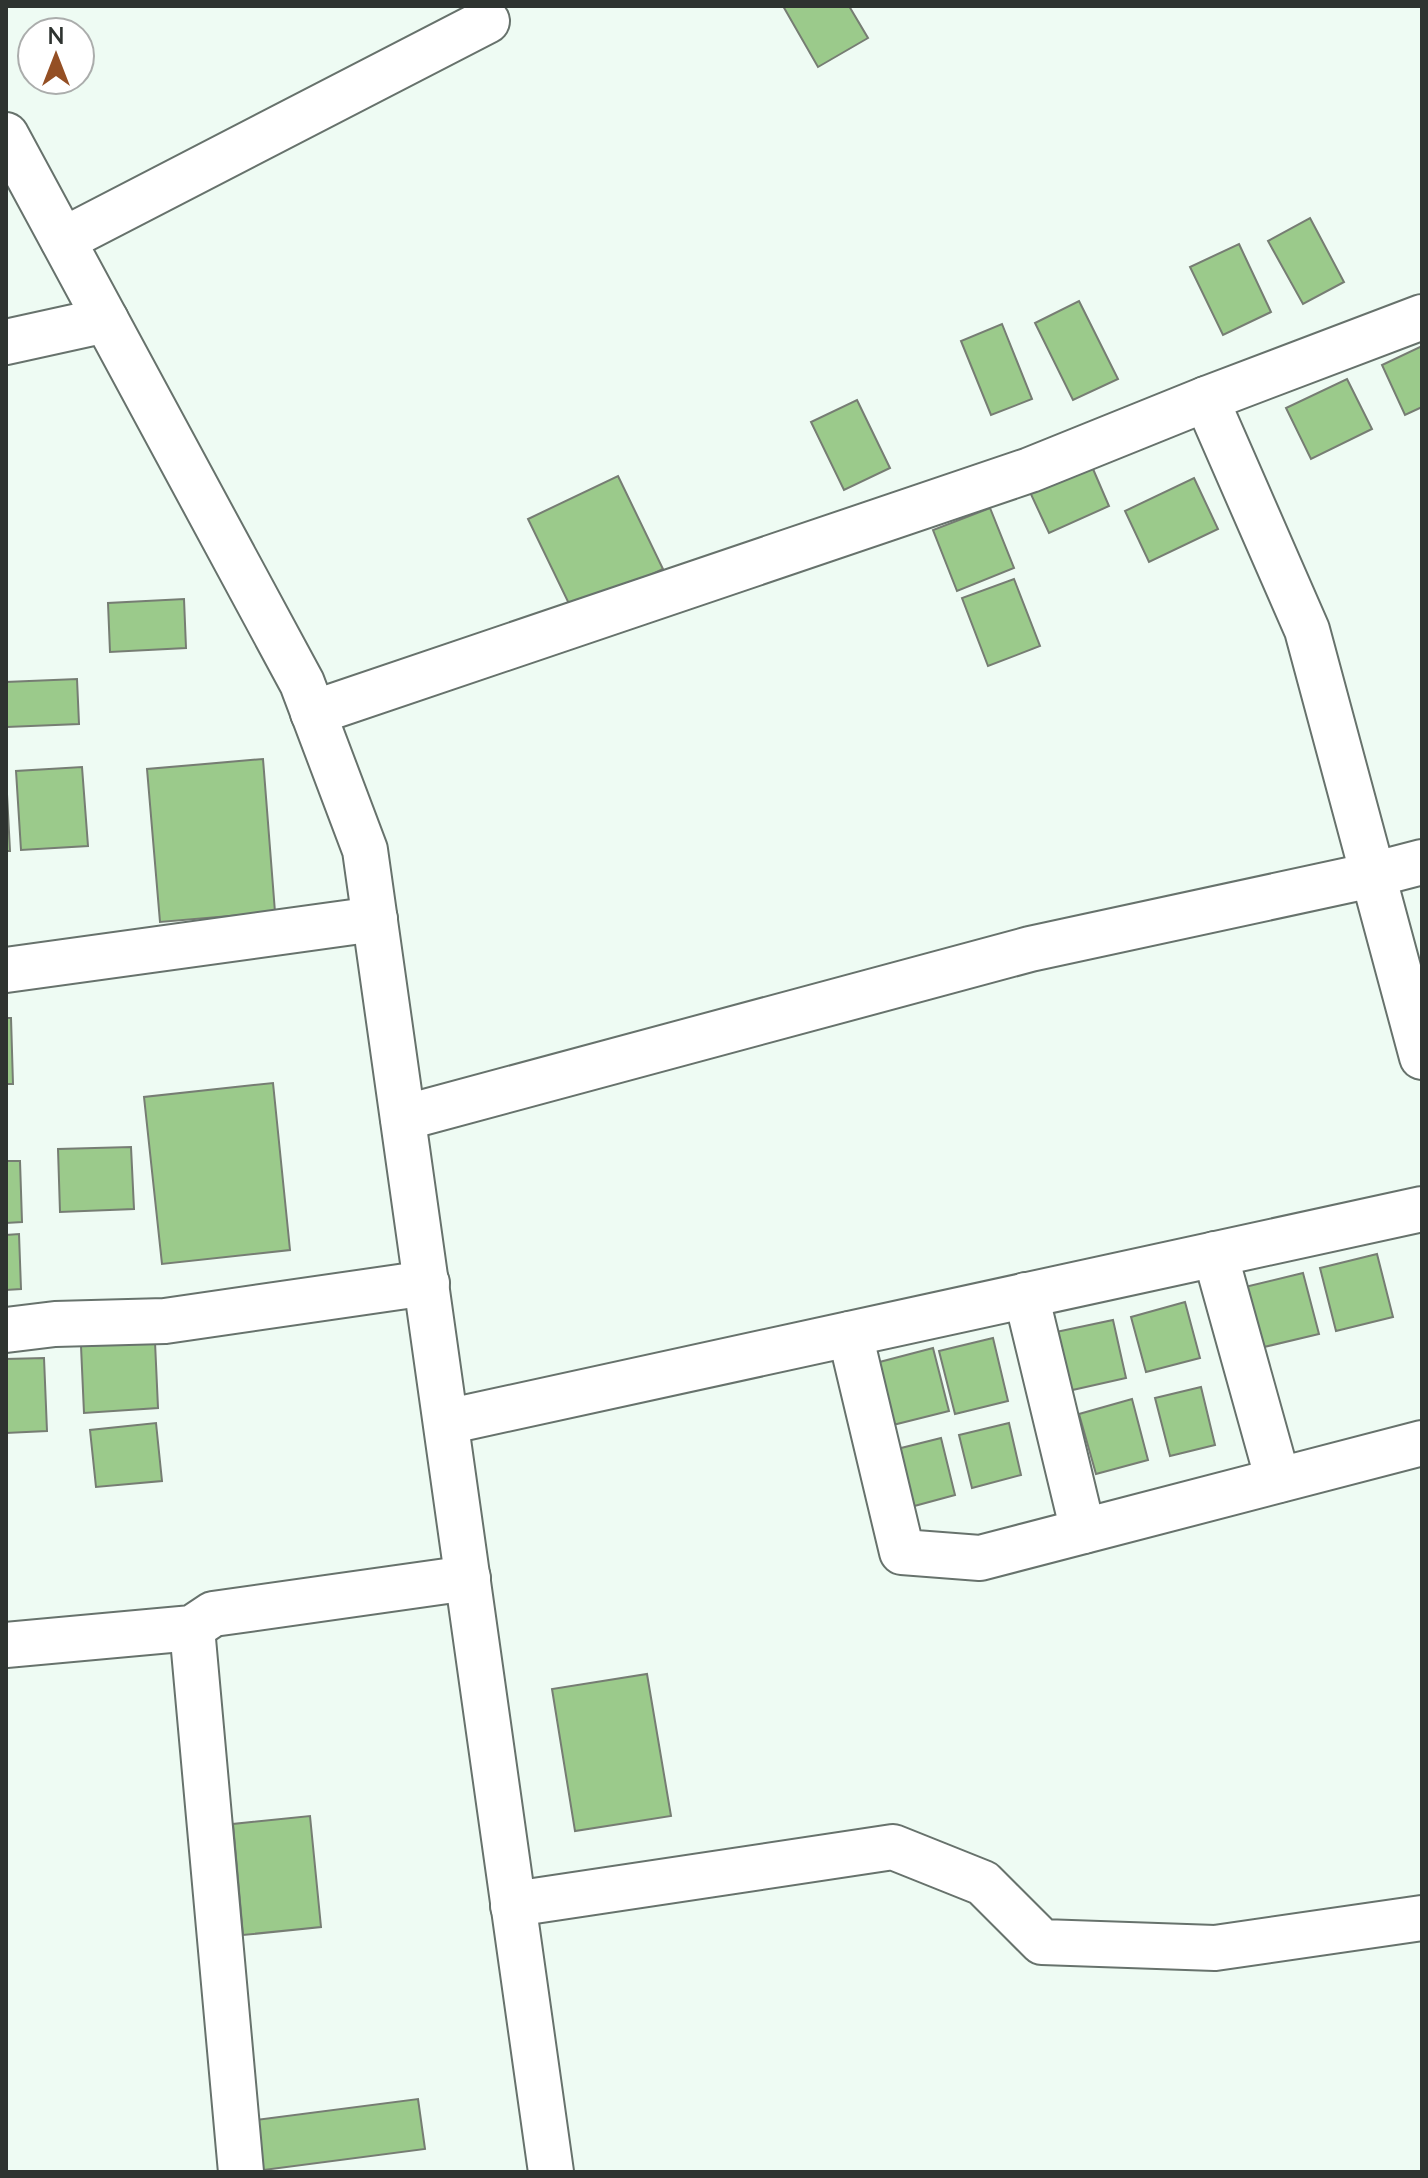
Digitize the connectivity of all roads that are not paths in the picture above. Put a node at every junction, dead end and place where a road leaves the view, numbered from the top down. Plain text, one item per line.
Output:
1 (487, 21) dead end
2 (6, 135) edge
3 (63, 240) junction
4 (1422, 317) edge
5 (106, 320) junction
6 (6, 342) edge
7 (1206, 399) junction
8 (313, 713) junction
9 (1422, 862) edge
10 (1372, 875) junction
11 (375, 919) junction
12 (6, 970) edge
13 (1422, 1057) edge
14 (403, 1118) junction
15 (1422, 1209) edge
16 (1215, 1254) junction
17 (427, 1283) junction
18 (1026, 1295) junction
19 (6, 1330) edge
20 (850, 1334) junction
21 (446, 1422) junction
22 (1422, 1443) edge
23 (1278, 1480) junction
24 (1083, 1531) junction
25 (468, 1578) junction
26 (192, 1628) junction
27 (6, 1645) edge
28 (514, 1905) junction
29 (1422, 1918) edge
30 (241, 2172) edge
31 (551, 2172) edge

1 - 3 street
2 - 3 street
3 - 5 street
4 - 7 street
5 - 6 street
5 - 8 street
7 - 8 street
7 - 10 street
8 - 11 street
9 - 10 street
10 - 13 street
10 - 14 street
11 - 12 street
11 - 14 street
14 - 17 street
15 - 16 street
16 - 18 street
16 - 23 street
17 - 19 street
17 - 21 street
18 - 20 street
18 - 24 street
20 - 21 street
20 - 24 street
21 - 25 street
22 - 23 street
23 - 24 street
25 - 26 street
25 - 28 street
26 - 27 street
26 - 30 street
28 - 29 street
28 - 31 street

